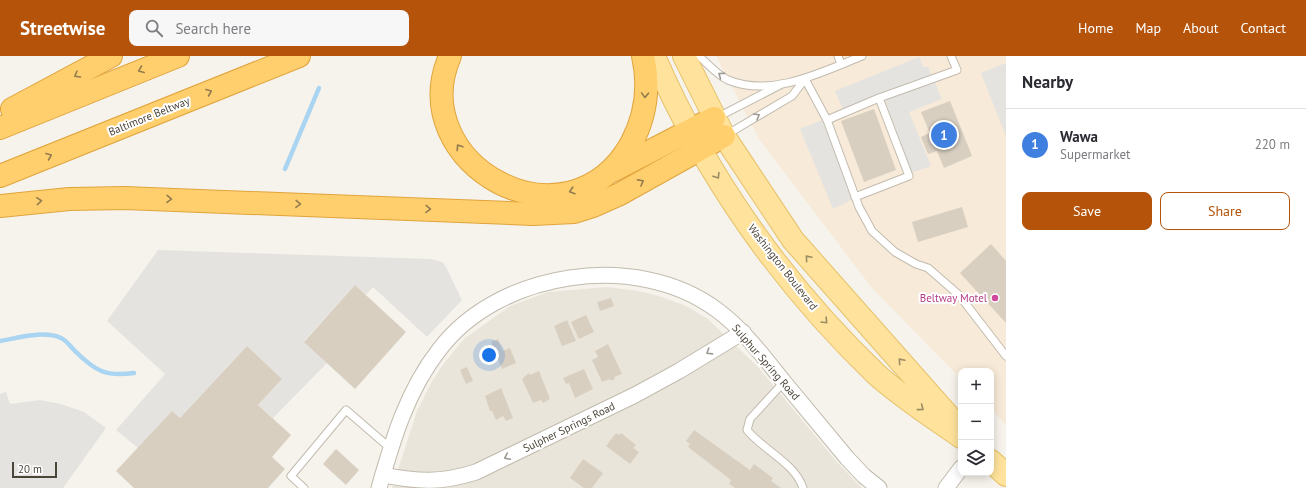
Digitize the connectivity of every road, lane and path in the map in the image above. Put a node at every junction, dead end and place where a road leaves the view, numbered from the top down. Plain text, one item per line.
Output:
1 (111, 56) edge
2 (178, 56) edge
3 (299, 56) edge
4 (450, 56) edge
5 (642, 56) edge
6 (654, 56) edge
7 (684, 56) edge
8 (699, 56) edge
9 (838, 56) edge
10 (862, 56) edge
11 (951, 56) edge
12 (840, 64) junction
13 (805, 79) junction
14 (786, 82) junction
15 (879, 98) junction
16 (0, 116) edge
17 (827, 120) junction
18 (719, 127) junction
19 (0, 128) edge
20 (691, 130) junction
21 (701, 150) junction
22 (609, 173) junction
23 (0, 176) edge
24 (855, 197) junction
25 (0, 206) edge
26 (743, 332) junction
27 (1006, 356) edge
28 (784, 382) junction
29 (958, 427) edge
30 (958, 435) edge
31 (390, 448) junction
32 (994, 464) edge
33 (958, 472) edge
34 (1006, 475) edge
35 (381, 482) edge
36 (304, 488) edge
37 (804, 488) edge
38 (879, 488) edge
39 (946, 488) edge

1 -> 16 highway
2 -> 19 highway
23 -> 3 highway, Baltimore Beltway
22 -> 4 highway
5 -> 22 highway
6 - 20 main road, Washington Boulevard
7 - 18 main road
14 -> 8 lane
9 - 12 lane
10 - 12 lane
11 - 15 lane
12 - 13 lane
13 - 14 lane
13 - 17 lane
18 -> 13 lane
14 - 18 lane
15 - 17 lane
15 - 24 lane
17 - 24 lane
18 - 20 highway
18 - 21 highway
29 -> 18 main road
20 - 21 main road, Washington Boulevard
20 - 22 highway
25 -> 21 highway
21 -> 30 main road, Washington Boulevard
24 - 27 lane
26 - 28 street, Sulphur Spring Road
26 - 31 street, Sulphur Spring Road
26 -> 35 street, Sulpher Springs Road
28 - 37 lane
28 - 38 street, Sulphur Spring Road
31 - 35 street, Sulphur Spring Road
31 - 36 lane
32 - 34 main road
33 - 39 street

